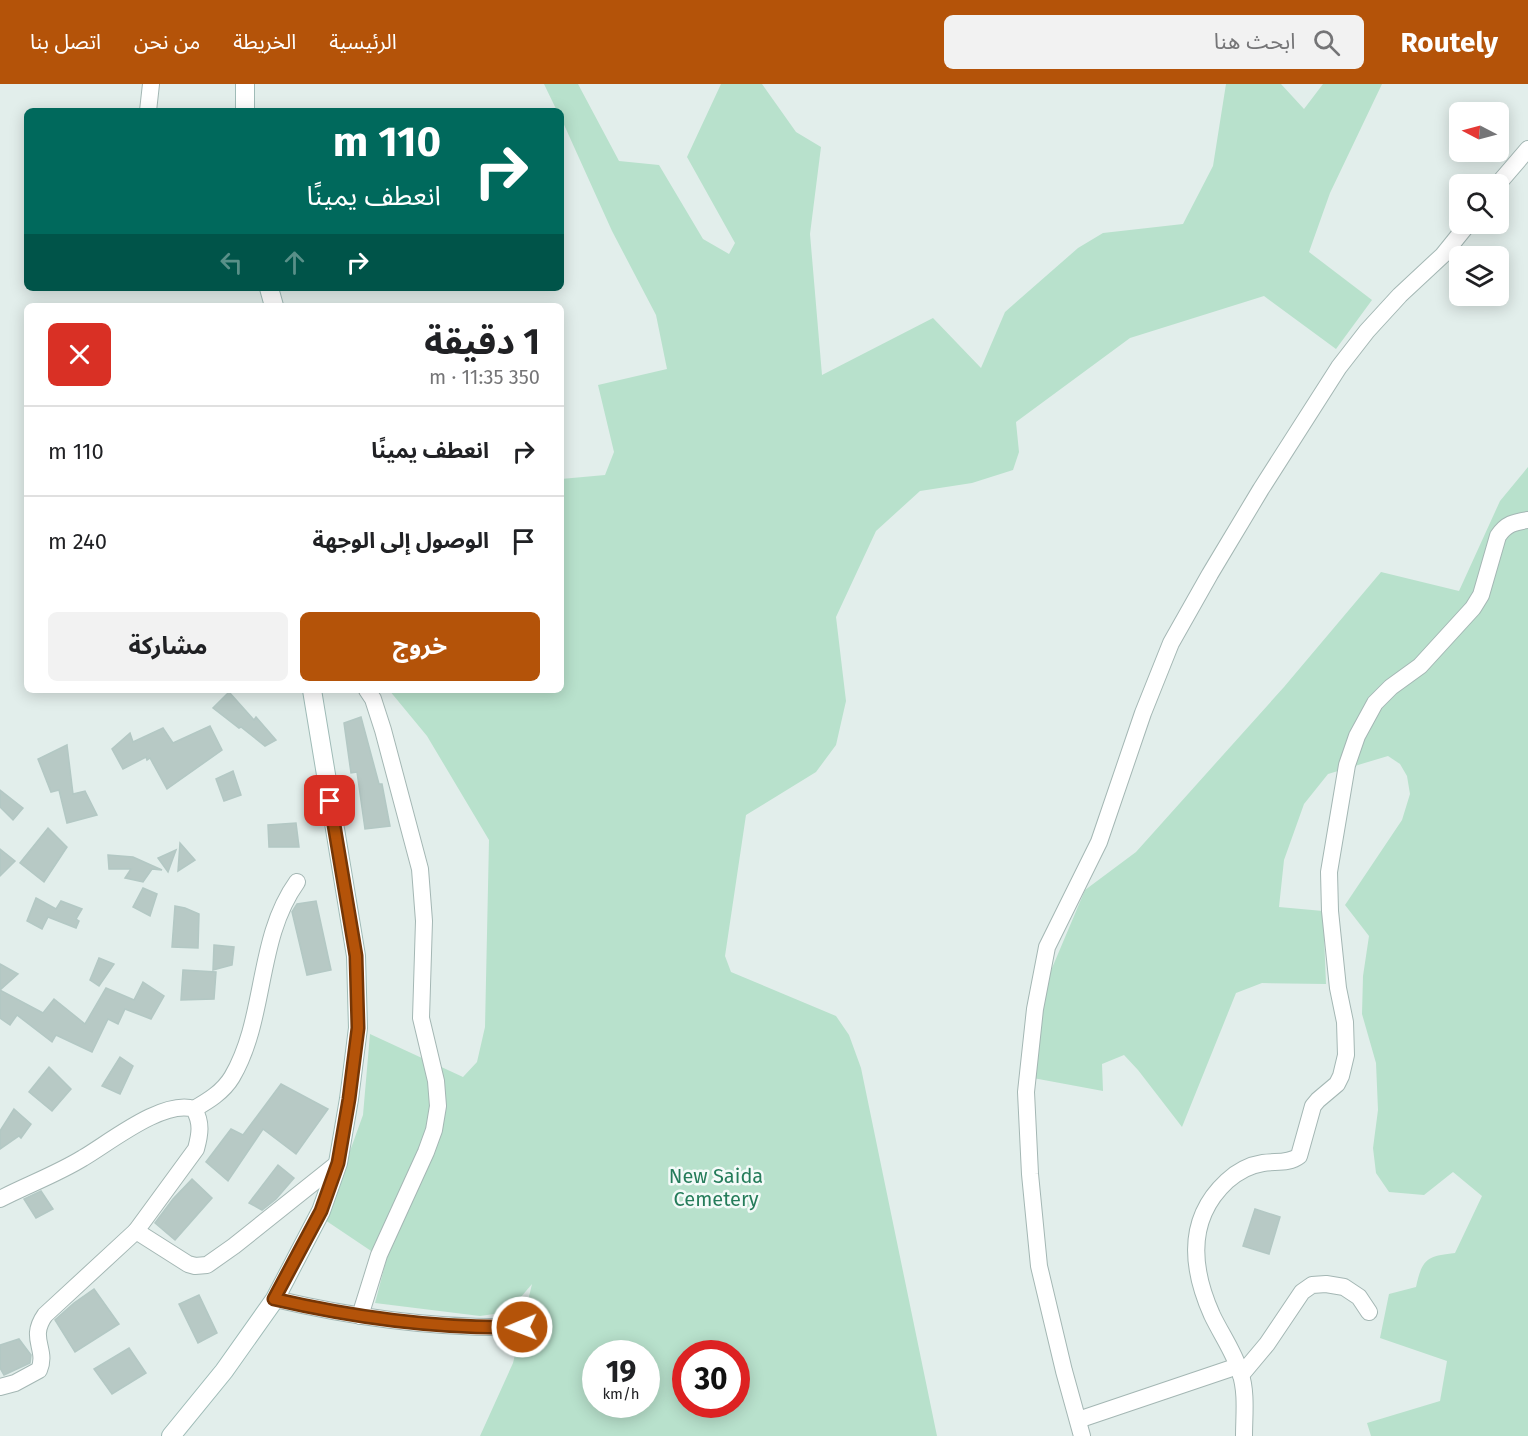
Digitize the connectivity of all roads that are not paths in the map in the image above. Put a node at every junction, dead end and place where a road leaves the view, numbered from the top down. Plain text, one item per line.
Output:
1 (150, 84) edge
2 (245, 84) edge
3 (148, 108) edge
4 (245, 108) edge
5 (1528, 149) edge
6 (1507, 174) edge
7 (1460, 234) edge
8 (1528, 520) edge
9 (312, 693) edge
10 (369, 693) edge
11 (297, 882) dead end
12 (194, 1109) junction
13 (338, 1163) junction
14 (0, 1199) edge
15 (136, 1231) junction
16 (274, 1299) junction
17 (1369, 1312) dead end
18 (360, 1316) junction
19 (522, 1327) dead end
20 (1240, 1371) junction
21 (0, 1387) edge
22 (1080, 1428) edge
23 (171, 1436) edge
24 (1244, 1436) edge

1 - 3 street
2 - 4 street
5 - 6 street
7 - 22 street
8 - 20 street
9 - 13 street
10 - 18 street
11 - 12 street
12 - 14 street
12 - 15 street
13 - 15 street
13 - 16 street
15 - 21 street
16 - 18 street
16 - 23 street
17 - 20 street
18 - 19 street
20 - 22 street
20 - 24 street

